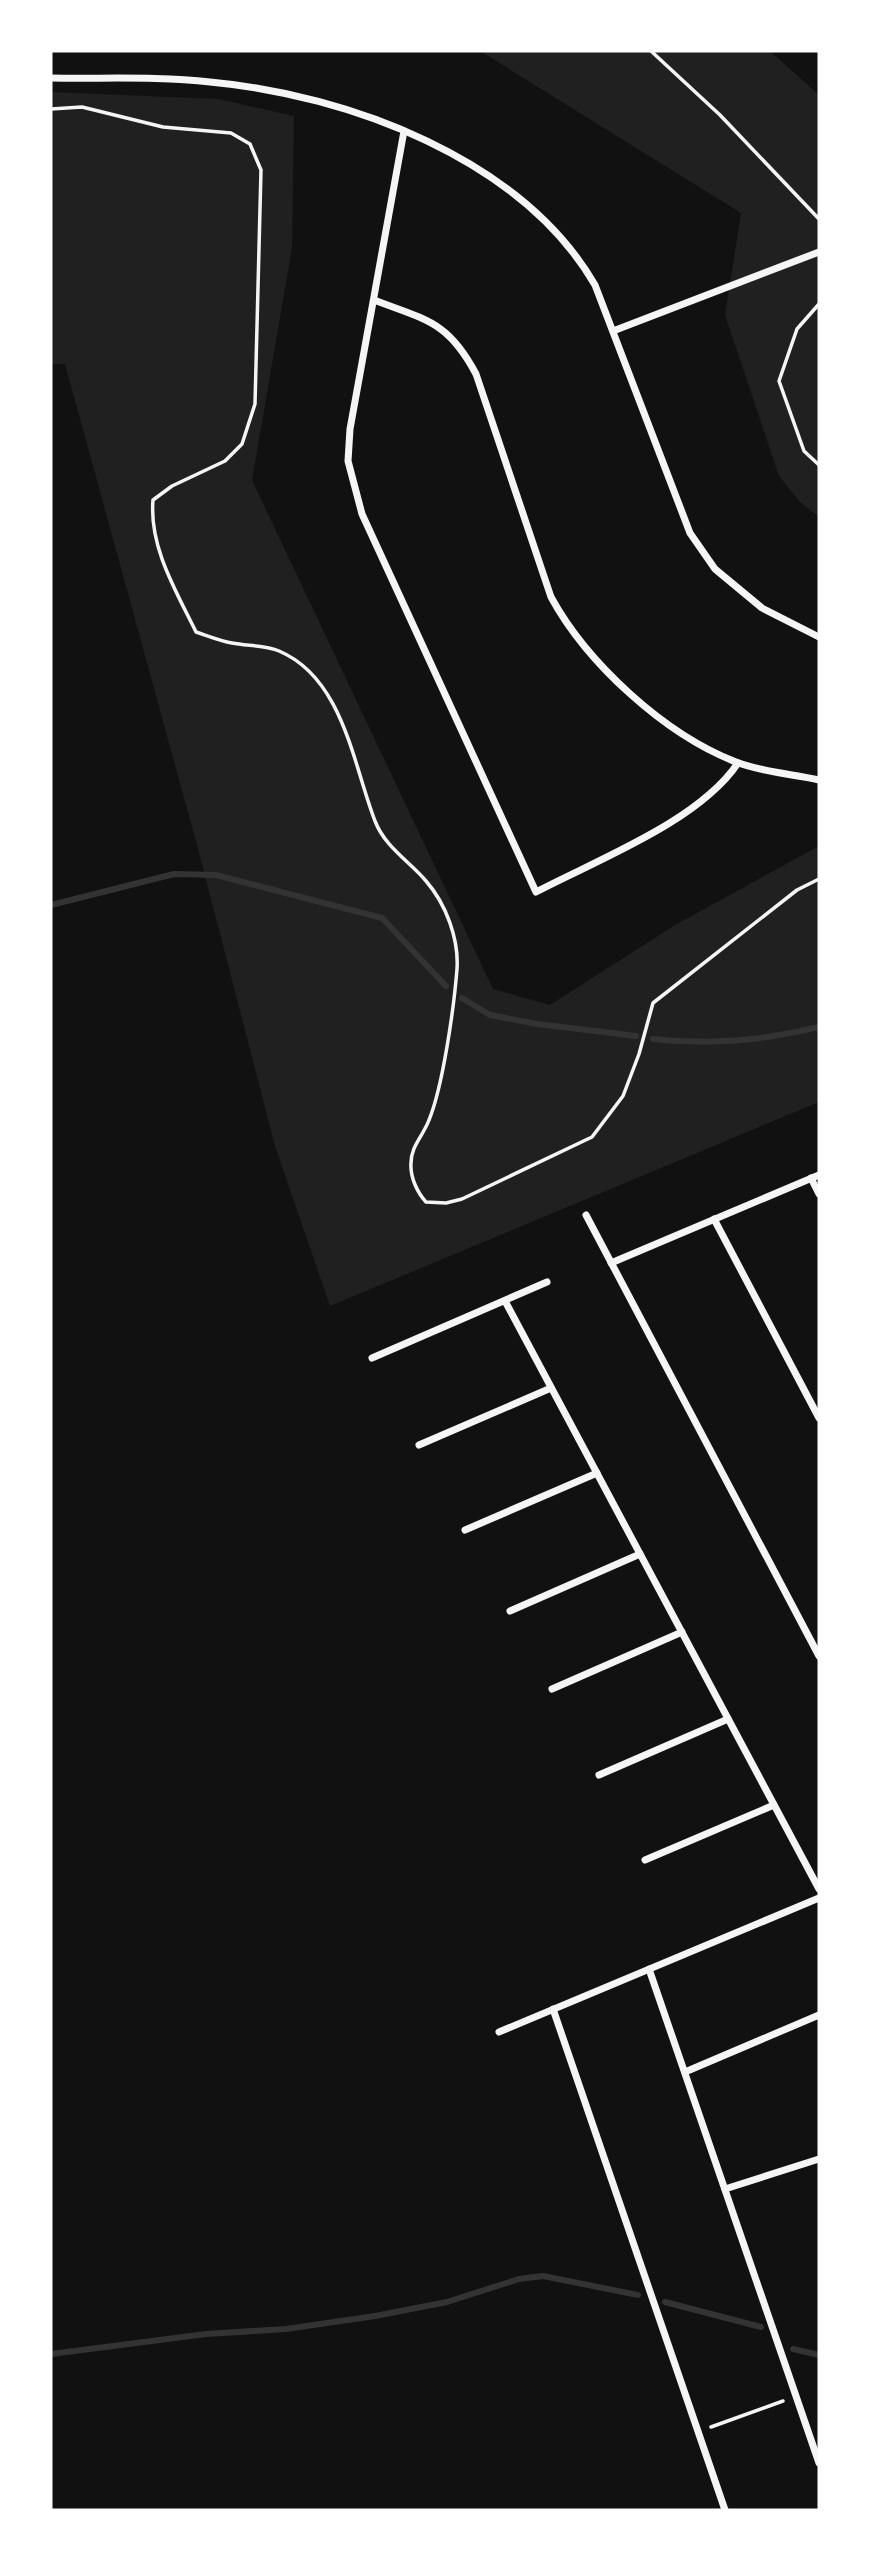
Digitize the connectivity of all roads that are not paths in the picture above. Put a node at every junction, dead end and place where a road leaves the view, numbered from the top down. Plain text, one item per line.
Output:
1 (51, 78) edge
2 (404, 131) junction
3 (819, 252) edge
4 (374, 300) junction
5 (613, 331) junction
6 (819, 638) edge
7 (738, 762) junction
8 (819, 780) edge
9 (815, 1177) edge
10 (819, 1194) edge
11 (586, 1215) dead end
12 (714, 1219) junction
13 (611, 1263) junction
14 (547, 1282) dead end
15 (505, 1301) junction
16 (372, 1358) dead end
17 (551, 1388) junction
18 (819, 1418) edge
19 (419, 1445) dead end
20 (597, 1473) junction
21 (465, 1530) dead end
22 (640, 1554) junction
23 (510, 1611) dead end
24 (682, 1632) junction
25 (819, 1656) edge
26 (552, 1689) dead end
27 (728, 1719) junction
28 (599, 1775) dead end
29 (774, 1805) junction
30 (645, 1860) dead end
31 (819, 1889) edge
32 (819, 1898) edge
33 (649, 1969) junction
34 (552, 2009) junction
35 (819, 2015) edge
36 (499, 2032) dead end
37 (685, 2072) junction
38 (819, 2159) edge
39 (725, 2189) junction
40 (819, 2463) edge
41 (725, 2510) edge

1 - 2 street
2 - 4 street
2 - 5 street
3 - 5 street
4 - 7 street
4 - 7 street
5 - 6 street
7 - 8 street
9 - 10 street
9 - 12 street
11 - 13 street
12 - 13 street
12 - 18 street
13 - 25 street
14 - 15 street
15 - 16 street
15 - 17 street
17 - 19 street
17 - 20 street
20 - 21 street
20 - 22 street
22 - 23 street
22 - 24 street
24 - 26 street
24 - 27 street
27 - 28 street
27 - 29 street
29 - 30 street
29 - 31 street
32 - 33 street
33 - 34 street
33 - 37 street
34 - 36 street
34 - 41 street
35 - 37 street
37 - 39 street
38 - 39 street
39 - 40 street

